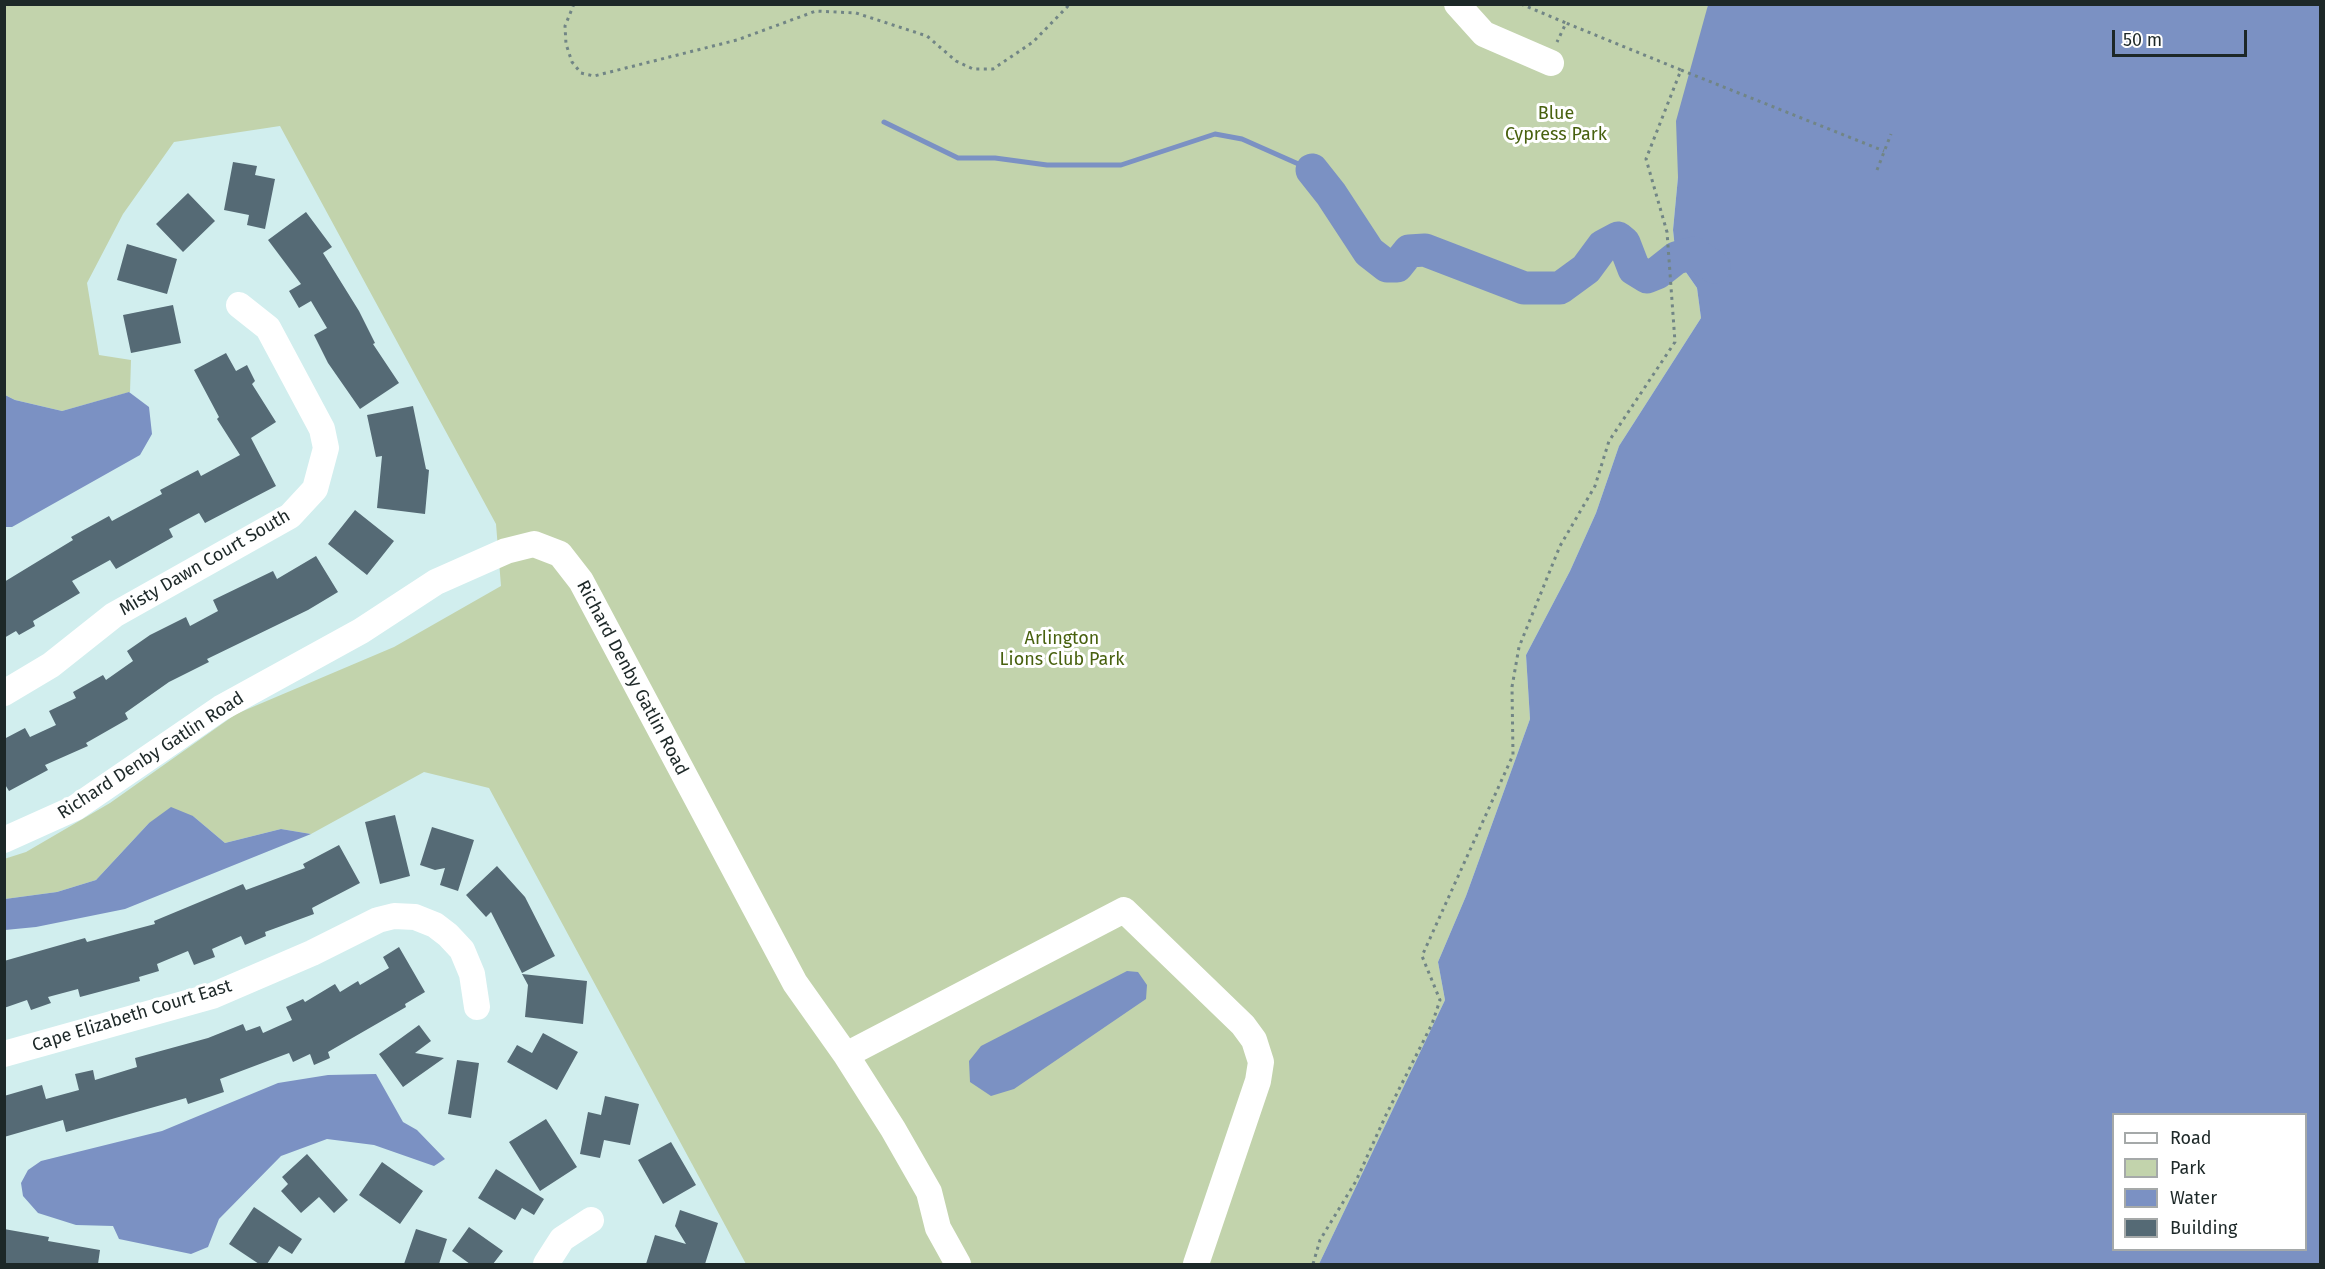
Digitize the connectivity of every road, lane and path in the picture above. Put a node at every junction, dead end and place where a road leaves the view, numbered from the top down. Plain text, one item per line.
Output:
1 (574, 4) edge
2 (1027, 4) edge
3 (1060, 4) edge
4 (1070, 4) edge
5 (1457, 4) edge
6 (1521, 4) edge
7 (1566, 23) junction
8 (1550, 62) joint
9 (1681, 70) junction
10 (1891, 134) dead end
11 (1884, 151) junction
12 (1877, 170) dead end
13 (239, 305) dead end
14 (4, 693) edge
15 (4, 840) edge
16 (477, 1007) dead end
17 (4, 1054) edge
18 (846, 1055) junction
19 (591, 1220) dead end
20 (546, 1264) edge
21 (957, 1264) edge
22 (1196, 1264) edge
23 (1313, 1264) edge

1 - 4 path
2 - 3 path
5 - 8 street
6 - 7 path
7 - 8 path
7 - 9 path
9 - 11 path
9 - 23 path
10 - 11 path
11 - 12 path
13 - 14 street, Misty Dawn Court South
15 - 18 street, Richard Denby Gatlin Road
16 - 17 street, Cape Elizabeth Court East
18 - 21 street, Richard Denby Gatlin Road
18 - 22 street
19 - 20 street

